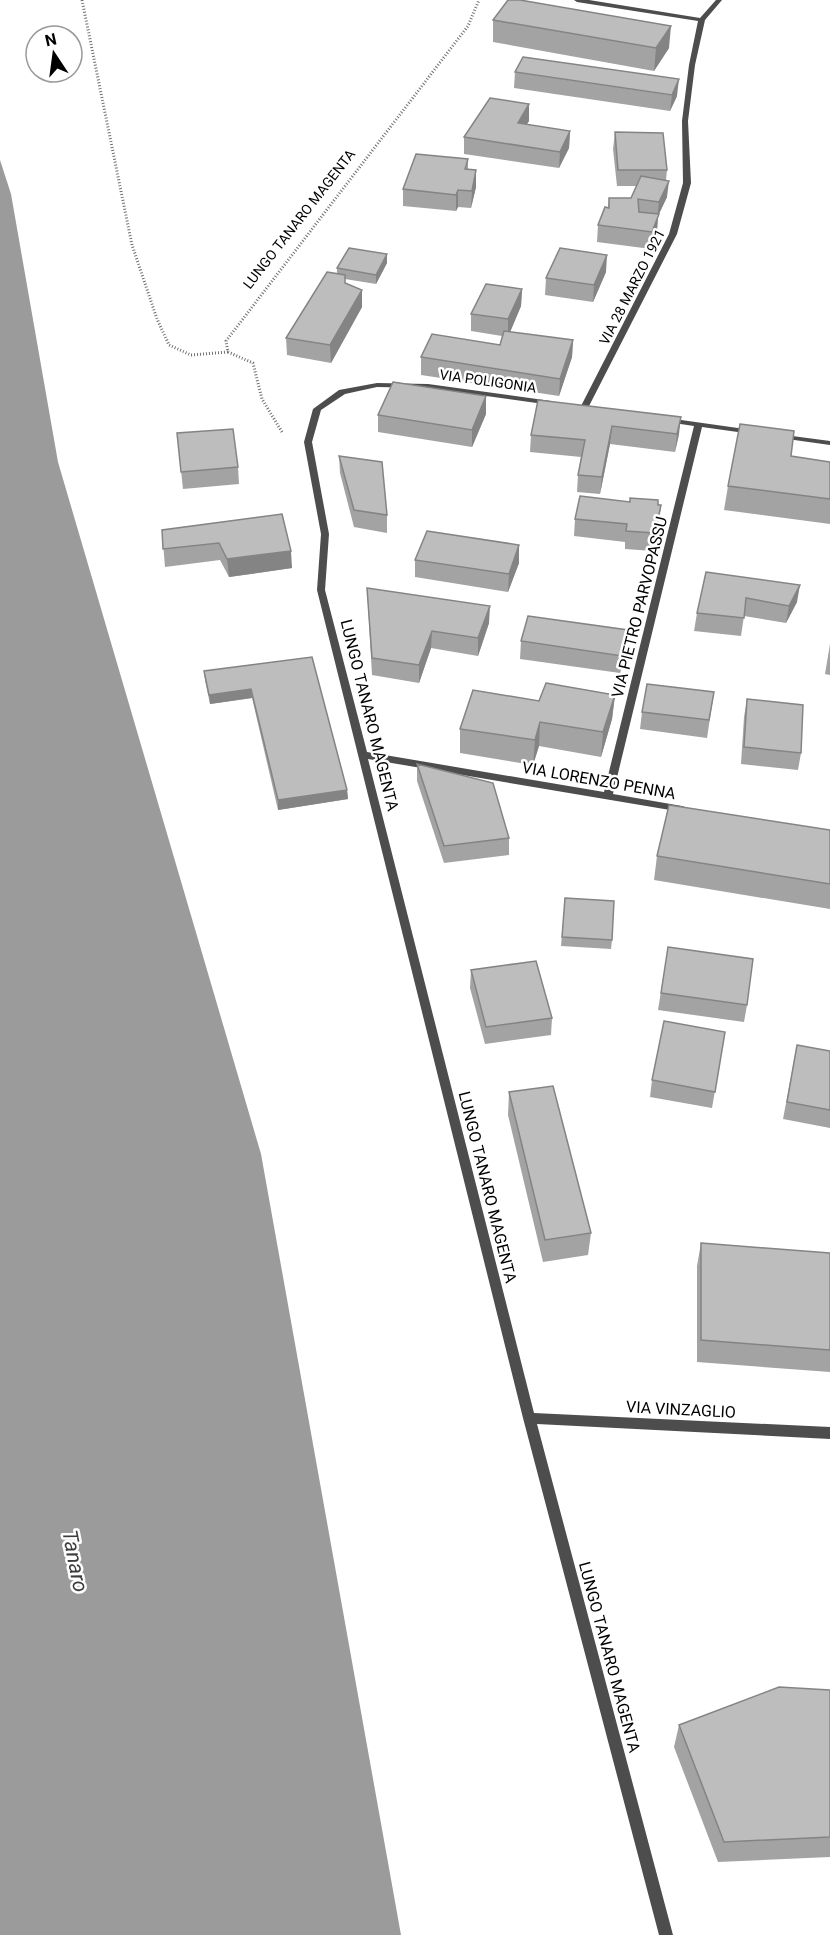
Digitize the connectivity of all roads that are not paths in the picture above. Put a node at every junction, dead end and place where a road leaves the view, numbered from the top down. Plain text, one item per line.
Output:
1 (577, 0) edge
2 (719, 0) edge
3 (702, 20) junction
4 (428, 386) joint
5 (562, 405) edge
6 (573, 406) edge
7 (584, 408) junction
8 (596, 410) edge
9 (653, 418) edge
10 (699, 424) junction
11 (759, 433) edge
12 (771, 435) edge
13 (830, 443) edge
14 (363, 755) junction
15 (608, 796) junction
16 (690, 810) edge
17 (530, 1418) junction
18 (830, 1433) edge
19 (666, 1935) edge

1 - 3 street
2 - 3 street, VIA 28 MARZO 1921
3 - 7 street, VIA 28 MARZO 1921
4 - 5 street, VIA POLIGONIA
4 - 14 street, LUNGO TANARO MAGENTA
6 - 7 street
7 - 8 street
9 - 10 street
10 - 11 street
10 - 15 street, VIA PIETRO PARVOPASSU
12 - 13 street
14 - 15 street, VIA LORENZO PENNA
14 - 17 street, LUNGO TANARO MAGENTA
15 - 16 street, VIA LORENZO PENNA
17 - 18 street, VIA VINZAGLIO
17 - 19 street, LUNGO TANARO MAGENTA

